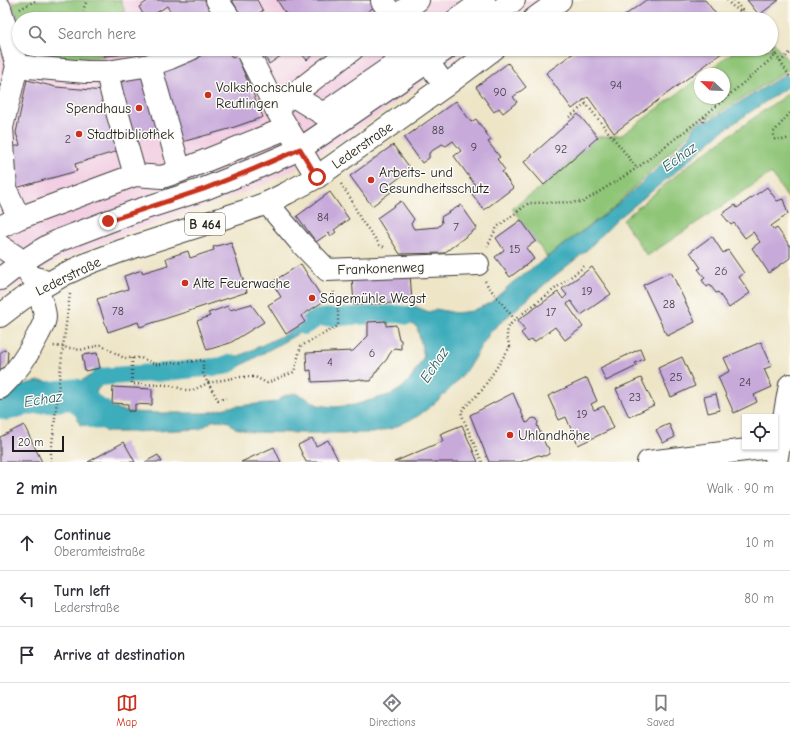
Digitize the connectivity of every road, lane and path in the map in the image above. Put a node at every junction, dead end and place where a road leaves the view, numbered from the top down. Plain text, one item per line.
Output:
1 (87, 0) edge
2 (217, 0) edge
3 (418, 0) edge
4 (484, 0) edge
5 (514, 0) edge
6 (727, 0) edge
7 (734, 0) edge
8 (556, 1) edge
9 (0, 8) edge
10 (82, 12) edge
11 (225, 12) edge
12 (395, 12) edge
13 (468, 12) edge
14 (498, 12) edge
15 (543, 12) edge
16 (740, 12) edge
17 (743, 12) edge
18 (12, 49) edge
19 (790, 53) edge
20 (14, 56) edge
21 (175, 56) edge
22 (251, 56) edge
23 (343, 56) edge
24 (416, 56) edge
25 (417, 56) edge
26 (423, 56) edge
27 (485, 56) edge
28 (776, 56) joint
29 (780, 62) junction
30 (150, 65) junction
31 (17, 66) junction
32 (107, 72) junction
33 (790, 77) edge
34 (445, 86) junction
35 (583, 100) dead end
36 (284, 102) junction
37 (586, 104) junction
38 (790, 114) edge
39 (705, 115) junction
40 (569, 117) dead end
41 (703, 122) dead end
42 (287, 128) junction
43 (790, 138) edge
44 (300, 149) junction
45 (637, 168) junction
46 (180, 171) junction
47 (323, 173) junction
48 (135, 175) junction
49 (267, 203) junction
50 (10, 222) edge
51 (0, 246) edge
52 (21, 263) junction
53 (478, 264) joint
54 (585, 266) dead end
55 (403, 267) junction
56 (0, 278) edge
57 (51, 282) junction
58 (488, 286) dead end
59 (338, 309) dead end
60 (0, 316) edge
61 (514, 320) junction
62 (63, 347) junction
63 (132, 358) junction
64 (208, 383) junction
65 (790, 385) edge
66 (0, 388) edge
67 (226, 398) dead end
68 (778, 449) edge
69 (768, 450) edge
70 (660, 461) edge
71 (51, 462) edge
72 (482, 462) edge

1 - 10 path
2 - 11 main road
3 - 12 main road
4 - 13 main road
5 - 14 main road
6 - 16 path
7 - 17 path
8 - 15 main road
9 - 18 main road
19 - 29 path
20 - 31 main road
21 - 30 main road
22 - 36 main road
23 - 36 main road
24 - 36 main road
25 - 44 main road, B 464
26 - 34 main road
27 - 34 main road, Lederstraße / B 464
28 - 29 path
28 - 39 path
29 - 33 path
30 - 32 main road
30 - 46 main road
31 - 32 main road
31 - 50 main road
32 - 48 main road
34 - 47 main road, Lederstraße / B 464
35 - 37 path
36 - 42 main road
37 - 40 path
37 - 45 path
38 - 43 path
39 - 41 path
39 - 45 path
42 - 44 main road
42 - 46 main road
44 - 47 main road
44 - 52 main road, B 464
45 - 53 path
46 - 48 main road
47 - 49 main road, Lederstraße / B 464
47 - 55 path
48 - 50 main road
49 - 55 main road, Frankonenweg
49 - 57 main road, Lederstraße / B 464
51 - 52 main road
52 - 56 main road, B 464
52 - 57 main road
53 - 55 main road, Frankonenweg
54 - 61 path
57 - 60 main road, Lederstraße / B 464
57 - 62 path
57 - 66 main road
58 - 61 path
59 - 64 path
61 - 72 path
62 - 63 path
62 - 71 path
63 - 64 path
63 - 64 path
64 - 67 path
65 - 68 main road
69 - 70 main road

